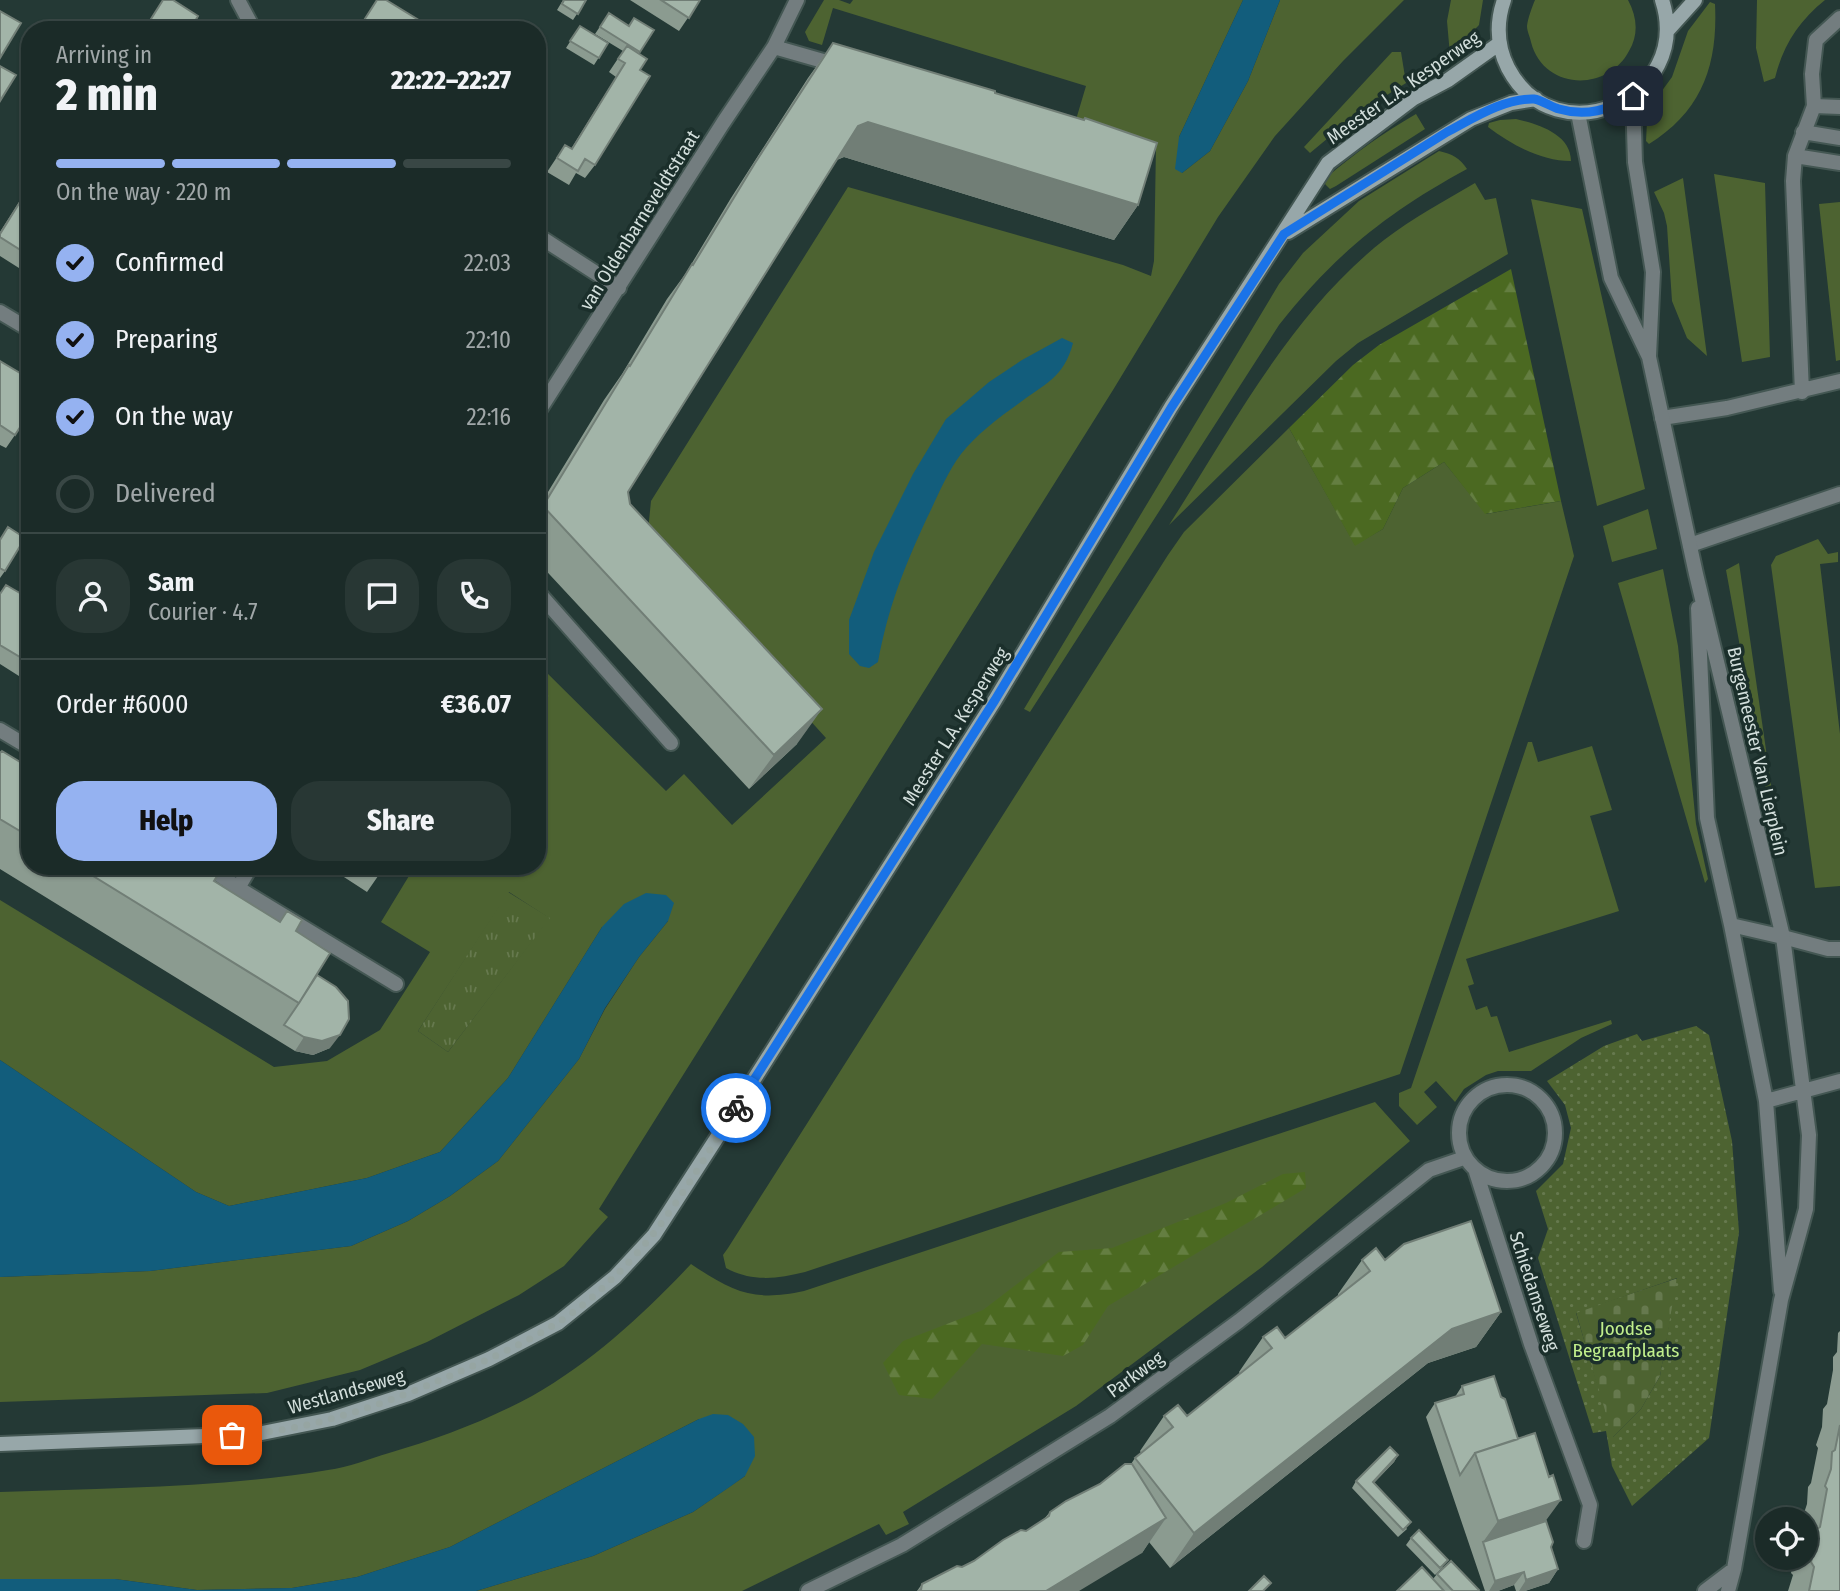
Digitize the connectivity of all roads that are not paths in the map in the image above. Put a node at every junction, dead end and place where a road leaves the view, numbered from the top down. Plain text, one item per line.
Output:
1 (238, 0) edge
2 (797, 0) edge
3 (1504, 0) edge
4 (1662, 0) edge
5 (1695, 0) edge
6 (1840, 18) edge
7 (249, 21) edge
8 (1667, 31) junction
9 (1500, 43) junction
10 (774, 47) junction
11 (854, 69) edge
12 (1633, 96) junction
13 (1536, 99) junction
14 (1814, 106) junction
15 (1840, 107) edge
16 (1578, 113) junction
17 (1803, 132) junction
18 (1840, 138) edge
19 (1795, 156) junction
20 (1840, 163) edge
21 (1284, 234) junction
22 (546, 240) edge
23 (619, 288) junction
24 (0, 312) edge
25 (21, 325) edge
26 (1649, 357) junction
27 (1840, 381) edge
28 (1802, 392) junction
29 (546, 400) edge
30 (1662, 418) junction
31 (1840, 494) edge
32 (1690, 545) junction
33 (1696, 574) junction
34 (546, 601) edge
35 (0, 730) edge
36 (21, 743) edge
37 (671, 743) dead end
38 (220, 875) edge
39 (246, 875) edge
40 (238, 888) junction
41 (1731, 925) junction
42 (1783, 937) junction
43 (1840, 949) edge
44 (396, 984) dead end
45 (1840, 1081) edge
46 (1803, 1091) junction
47 (1766, 1101) junction
48 (1464, 1158) junction
49 (1476, 1172) junction
50 (654, 1235) joint
51 (1782, 1300) junction
52 (0, 1444) edge
53 (1584, 1541) dead end
54 (1734, 1569) junction
55 (808, 1591) edge
56 (1705, 1591) edge
57 (1728, 1591) edge

1 - 7 street
2 - 10 street, van Oldenbarneveldtstraat
3 - 9 main road
4 - 8 main road
5 - 8 main road
6 - 14 street
8 - 12 main road
9 - 13 main road
9 - 21 main road, Meester L.A. Kesperweg
10 - 11 street
10 - 23 street, van Oldenbarneveldtstraat
12 - 16 main road
12 - 26 street, Burgemeester Van Lierplein
13 - 16 main road
13 - 21 main road, Meester L.A. Kesperweg
14 - 15 street
14 - 17 street
16 - 26 street, Burgemeester Van Lierplein
17 - 18 street
17 - 19 street
19 - 20 street
19 - 28 street
21 - 50 main road, Meester L.A. Kesperweg
22 - 23 street
23 - 29 street, van Oldenbarneveldtstraat
24 - 25 street
26 - 30 street, Burgemeester Van Lierplein
27 - 28 street
28 - 30 street
30 - 32 street, Burgemeester Van Lierplein
31 - 32 street
32 - 33 street, Burgemeester Van Lierplein
33 - 41 street, Burgemeester Van Lierplein
33 - 42 street, Burgemeester Van Lierplein
34 - 37 street
35 - 36 street
38 - 40 street
39 - 40 street
40 - 44 street
41 - 42 street
41 - 47 street, Burgemeester Van Lierplein
42 - 43 street
42 - 46 street, Burgemeester Van Lierplein
45 - 46 street
46 - 47 street
46 - 51 street
47 - 51 street
48 - 49 street
48 - 49 street
48 - 55 street, Parkweg
49 - 53 street, Schiedamseweg
50 - 52 main road, Westlandseweg
51 - 54 street
54 - 56 street
54 - 57 street

